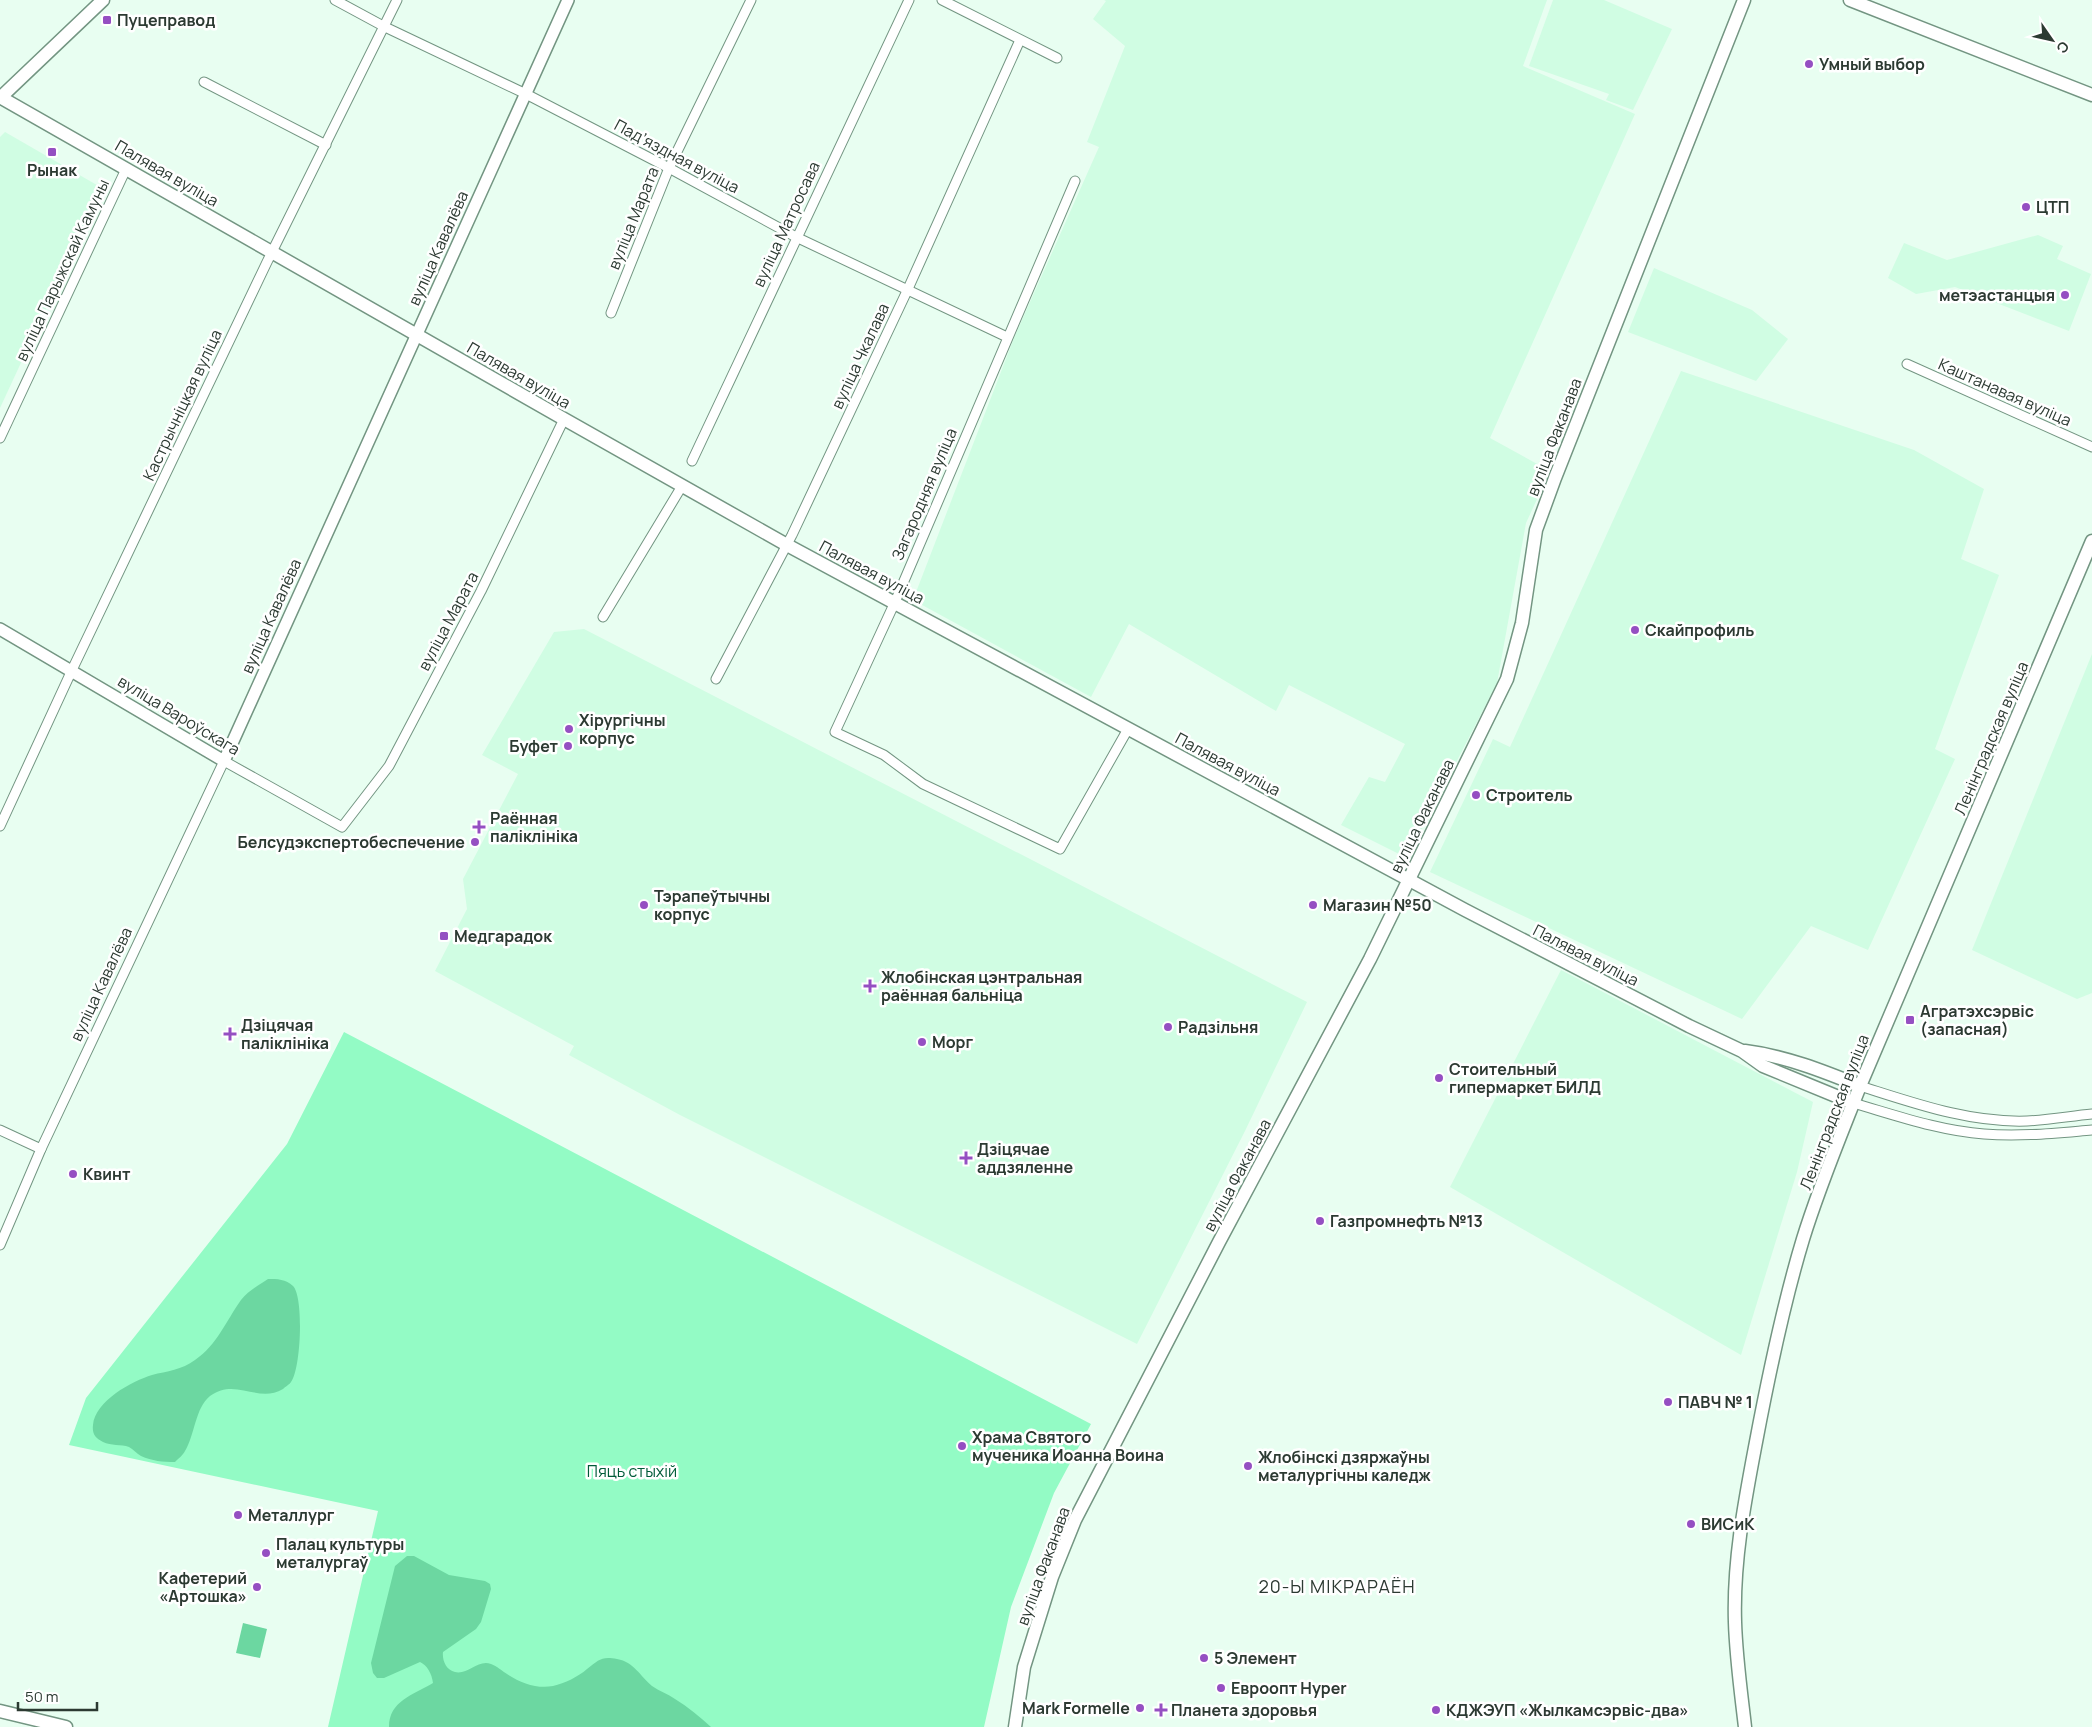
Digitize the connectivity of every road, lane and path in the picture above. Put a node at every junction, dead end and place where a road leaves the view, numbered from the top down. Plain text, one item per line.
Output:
1 (103, 0) edge
2 (335, 0) edge
3 (397, 0) edge
4 (568, 0) edge
5 (751, 0) edge
6 (909, 0) edge
7 (942, 0) edge
8 (1744, 0) edge
9 (1850, 0) edge
10 (385, 27) junction
11 (1020, 40) junction
12 (1057, 58) dead end
13 (204, 82) dead end
14 (526, 94) junction
15 (2092, 95) edge
16 (0, 97) edge
17 (326, 145) junction
18 (669, 168) junction
19 (126, 169) junction
20 (1075, 182) dead end
21 (796, 237) junction
22 (272, 252) junction
23 (907, 291) junction
24 (611, 313) dead end
25 (416, 335) junction
26 (1007, 337) junction
27 (1906, 364) dead end
28 (564, 420) junction
29 (0, 438) edge
30 (2092, 447) edge
31 (692, 461) dead end
32 (682, 486) junction
33 (2092, 541) edge
34 (787, 545) junction
35 (895, 602) junction
36 (603, 617) dead end
37 (0, 629) edge
38 (72, 670) junction
39 (716, 679) dead end
40 (1128, 729) junction
41 (224, 760) junction
42 (0, 826) edge
43 (342, 827) joint
44 (1410, 880) junction
45 (1742, 1051) junction
46 (1860, 1086) junction
47 (1853, 1103) junction
48 (2092, 1114) edge
49 (0, 1130) edge
50 (2092, 1130) edge
51 (42, 1149) junction
52 (0, 1244) edge
53 (0, 1710) edge
54 (66, 1727) edge
55 (1015, 1727) edge
56 (1746, 1727) edge

1 - 16 main road
2 - 10 street, Падʼяздная вуліца
3 - 10 street, Кастрычніцкая вуліца
4 - 14 street, вуліца Кавалёва
5 - 18 street, вуліца Марата
6 - 21 street, вуліца Матросава
7 - 11 street
8 - 44 main road, вуліца Факанава
9 - 15 main road
10 - 14 street, Падʼяздная вуліца
10 - 17 street, Кастрычніцкая вуліца
11 - 12 street
11 - 23 street, вуліца Чкалава
13 - 17 street
14 - 18 street, Падʼяздная вуліца
14 - 25 street, вуліца Кавалёва
16 - 19 main road, Палявая вуліца
17 - 22 street, Кастрычніцкая вуліца
18 - 21 street, Падʼяздная вуліца
18 - 24 street, вуліца Марата
19 - 22 main road, Палявая вуліца
19 - 29 street, вуліца Парыжскай Камуны
20 - 26 street, Загародняя вуліца
21 - 23 street, Падʼяздная вуліца
21 - 31 street, вуліца Матросава
22 - 25 main road, Палявая вуліца
22 - 38 street, Кастрычніцкая вуліца
23 - 26 street, Падʼяздная вуліца
23 - 34 street, вуліца Чкалава
25 - 28 main road, Палявая вуліца
25 - 41 street, вуліца Кавалёва
26 - 35 street, Загародняя вуліца
27 - 30 street, Каштанавая вуліца
28 - 32 main road, Палявая вуліца
28 - 43 street, вуліца Марата
32 - 34 main road, Палявая вуліца
32 - 36 street
33 - 46 main road, Ленінградская вуліца
34 - 35 main road, Палявая вуліца
34 - 39 street, вуліца Чкалава
35 - 40 main road, Палявая вуліца
35 - 40 street, Загародняя вуліца
37 - 38 street, вуліца Вароўскага
38 - 41 street, вуліца Вароўскага
38 - 42 street, Кастрычніцкая вуліца
40 - 44 main road, Палявая вуліца
41 - 43 street, вуліца Вароўскага
41 - 51 street, вуліца Кавалёва
44 - 45 main road, Палявая вуліца
44 - 55 main road, вуліца Факанава
45 - 46 main road, Палявая вуліца
45 - 47 main road, Палявая вуліца
46 - 47 main road, Ленінградская вуліца
46 - 48 street
47 - 50 street
47 - 56 main road, Ленінградская вуліца
49 - 51 street
51 - 52 street, вуліца Кавалёва
53 - 54 main road

